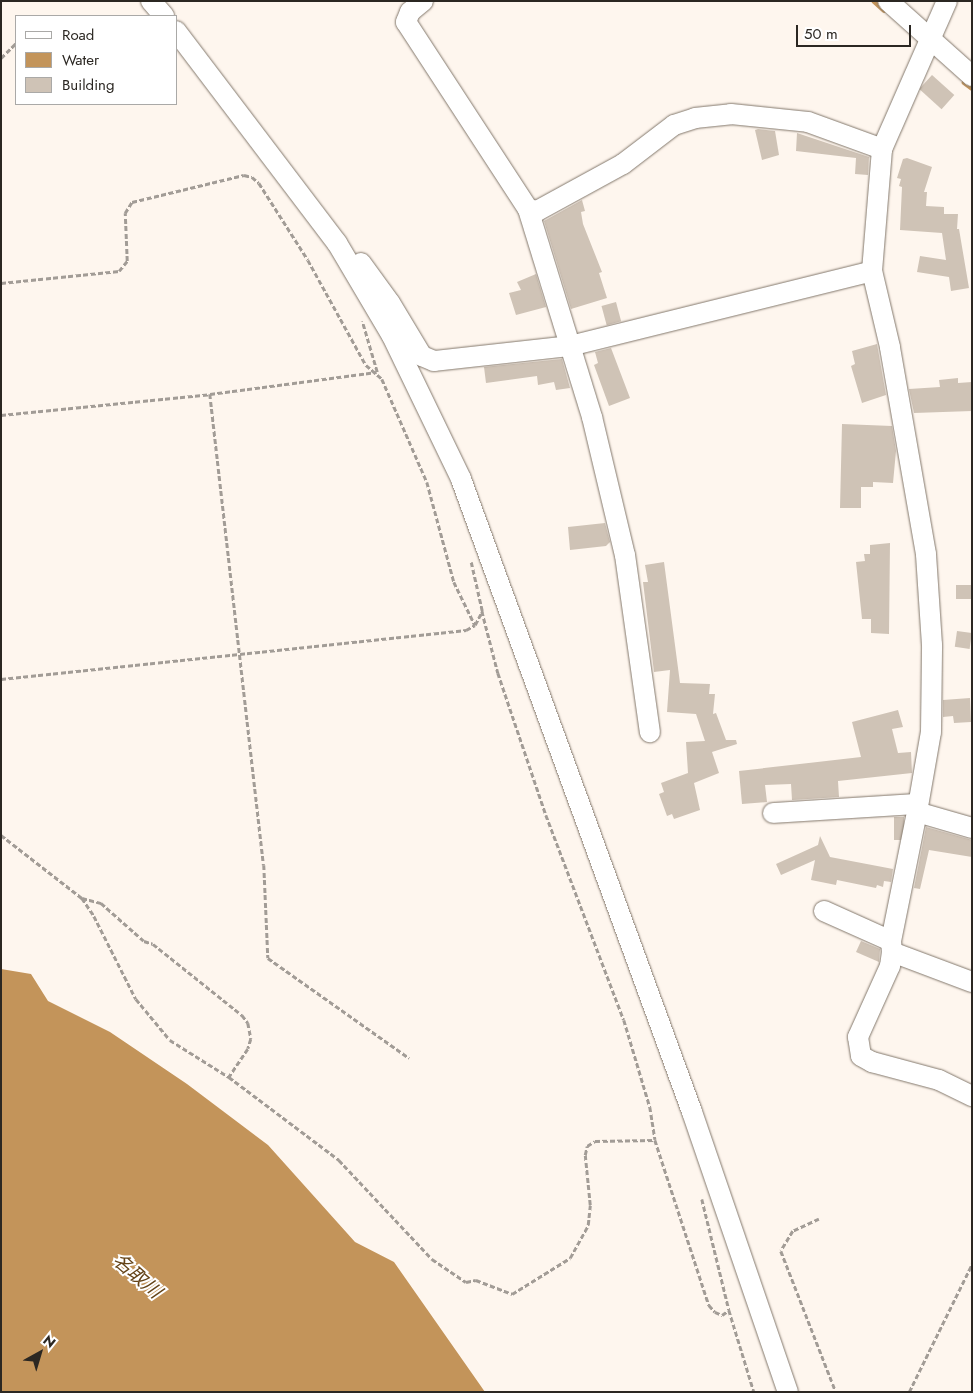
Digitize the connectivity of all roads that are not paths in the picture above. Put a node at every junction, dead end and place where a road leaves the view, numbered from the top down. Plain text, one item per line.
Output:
1 (152, 1) edge
2 (423, 1) edge
3 (888, 1) edge
4 (948, 1) edge
5 (163, 15) edge
6 (178, 34) edge
7 (928, 46) junction
8 (972, 76) edge
9 (882, 149) junction
10 (528, 209) junction
11 (341, 250) junction
12 (872, 271) junction
13 (570, 346) junction
14 (650, 732) dead end
15 (918, 808) junction
16 (774, 813) dead end
17 (972, 828) edge
18 (824, 911) dead end
19 (892, 946) junction
20 (972, 982) edge
21 (972, 1096) edge
22 (788, 1392) edge

1 - 5 street
2 - 10 street
3 - 7 street
4 - 7 street
6 - 11 street
7 - 8 street
7 - 9 street
9 - 10 street
9 - 12 street
10 - 13 street
11 - 13 street
11 - 22 street
12 - 13 street
12 - 15 street
13 - 14 street
15 - 16 street
15 - 17 street
15 - 19 street
18 - 19 street
19 - 20 street
19 - 21 street

